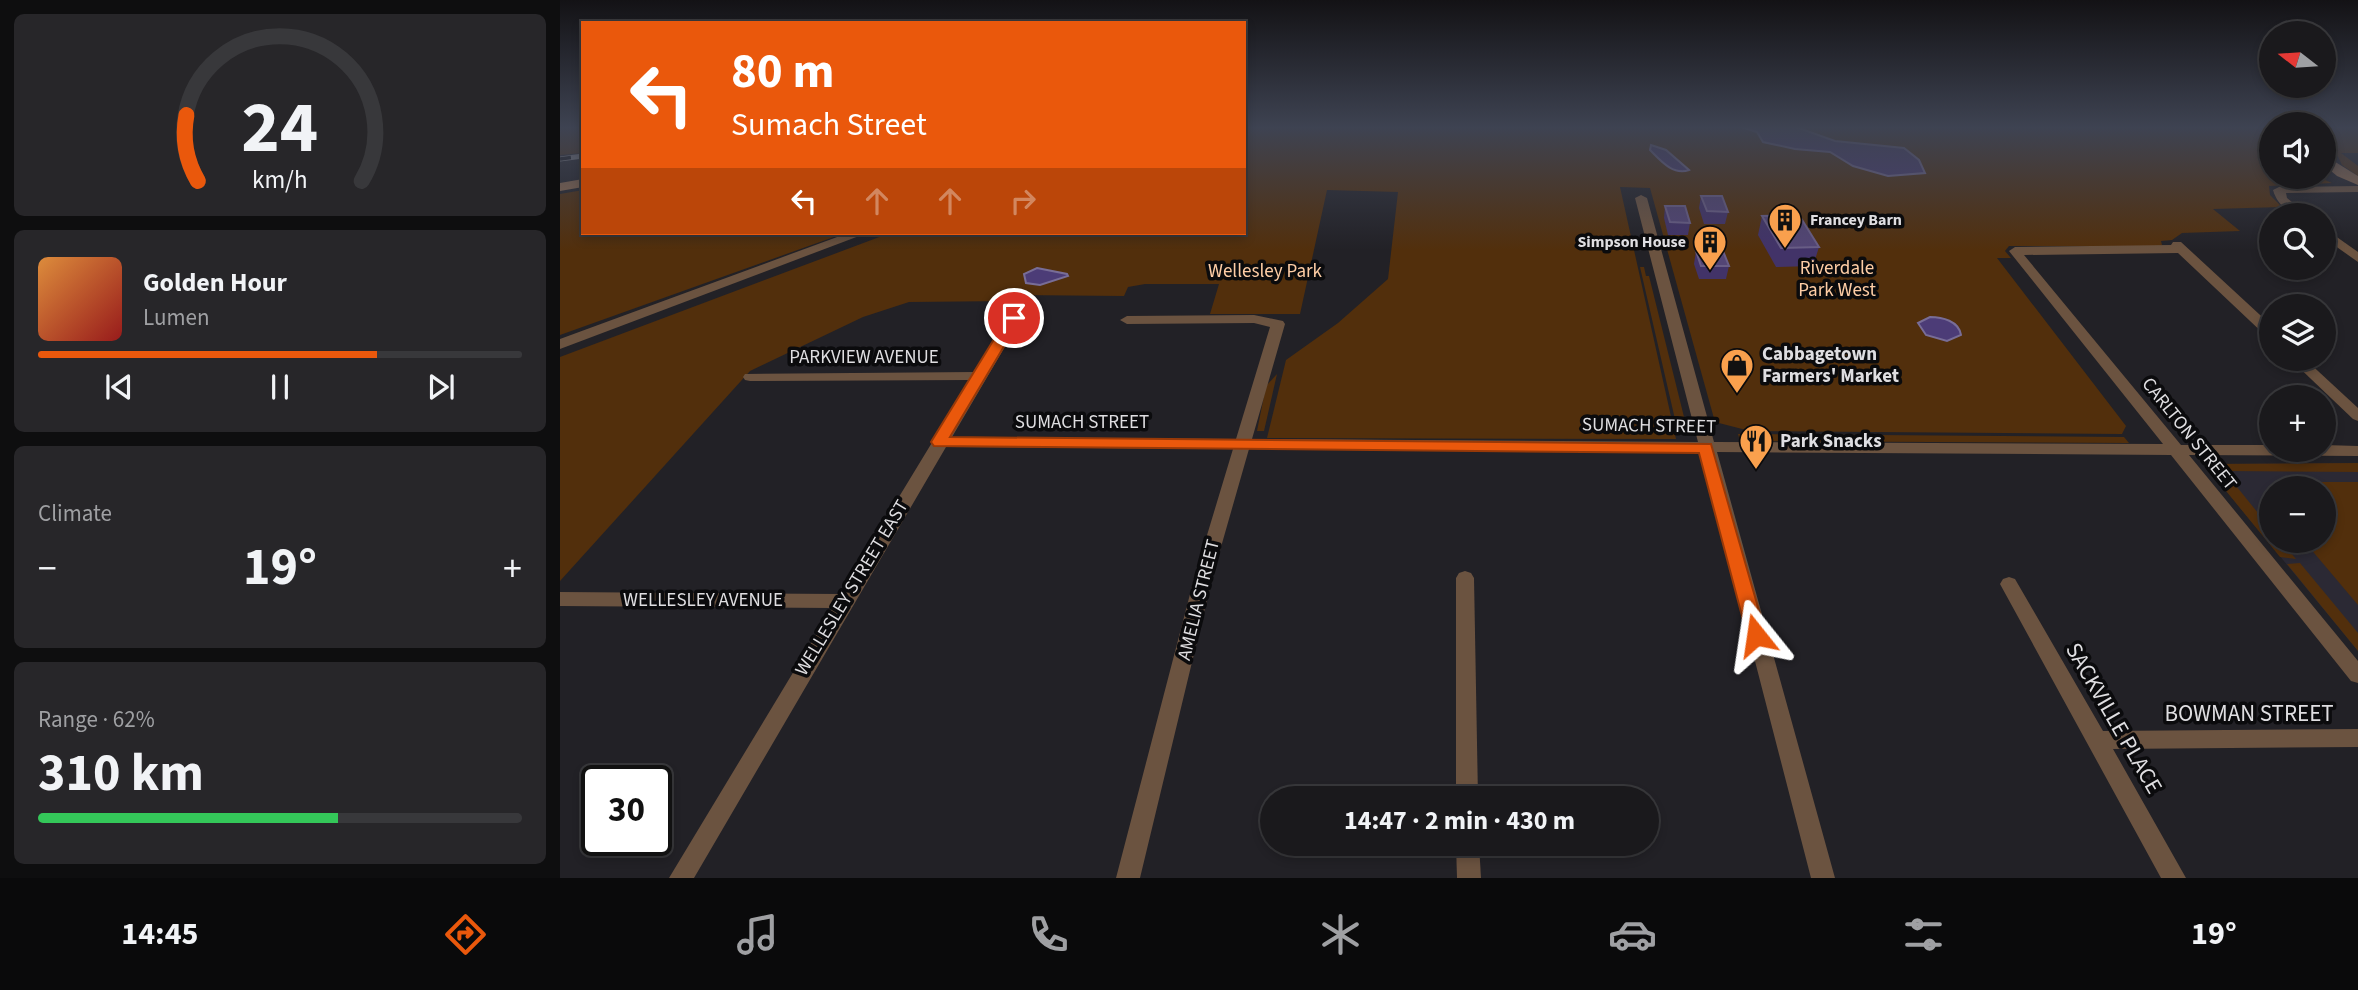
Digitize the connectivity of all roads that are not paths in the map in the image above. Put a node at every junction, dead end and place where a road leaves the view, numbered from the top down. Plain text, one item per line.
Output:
1 (2336, 169) edge
2 (2336, 177) edge
3 (581, 183) edge
4 (2358, 185) edge
5 (560, 187) edge
6 (1641, 198) dead end
7 (2287, 203) edge
8 (855, 235) edge
9 (2336, 241) edge
10 (2358, 258) edge
11 (1026, 299) dead end
12 (1128, 320) dead end
13 (2259, 322) edge
14 (1278, 324) joint
15 (560, 344) edge
16 (2310, 371) edge
17 (978, 376) junction
18 (750, 377) dead end
19 (2358, 416) edge
20 (939, 442) junction
21 (1240, 444) junction
22 (1705, 448) junction
23 (2174, 450) junction
24 (2358, 452) edge
25 (1465, 578) dead end
26 (2009, 584) dead end
27 (560, 599) edge
28 (845, 601) junction
29 (2358, 675) edge
30 (2358, 738) edge
31 (2099, 740) junction
32 (1467, 786) edge
33 (1468, 856) edge
34 (681, 878) edge
35 (1128, 878) edge
36 (1469, 878) edge
37 (1823, 878) edge
38 (2174, 878) edge

1 - 4 main road
2 - 4 main road
3 - 5 main road
4 - 7 street
6 - 22 street
8 - 15 street
9 - 10 street
11 - 17 street, WELLESLEY STREET EAST
12 - 14 street
13 - 23 street, CARLTON STREET
14 - 21 street, AMELIA STREET
16 - 19 street
17 - 18 street, PARKVIEW AVENUE
17 - 20 street, WELLESLEY STREET EAST
20 - 21 street, SUMACH STREET
20 - 28 street, WELLESLEY STREET EAST
21 - 22 street, SUMACH STREET
21 - 35 street, AMELIA STREET
22 - 23 street, SUMACH STREET
22 - 37 street
23 - 24 street, SUMACH STREET
23 - 29 street, CARLTON STREET
25 - 32 street
26 - 31 street, SACKVILLE PLACE
27 - 28 street, WELLESLEY AVENUE
28 - 34 street, WELLESLEY STREET EAST
30 - 31 street, BOWMAN STREET
31 - 38 street, SACKVILLE PLACE
33 - 36 street

